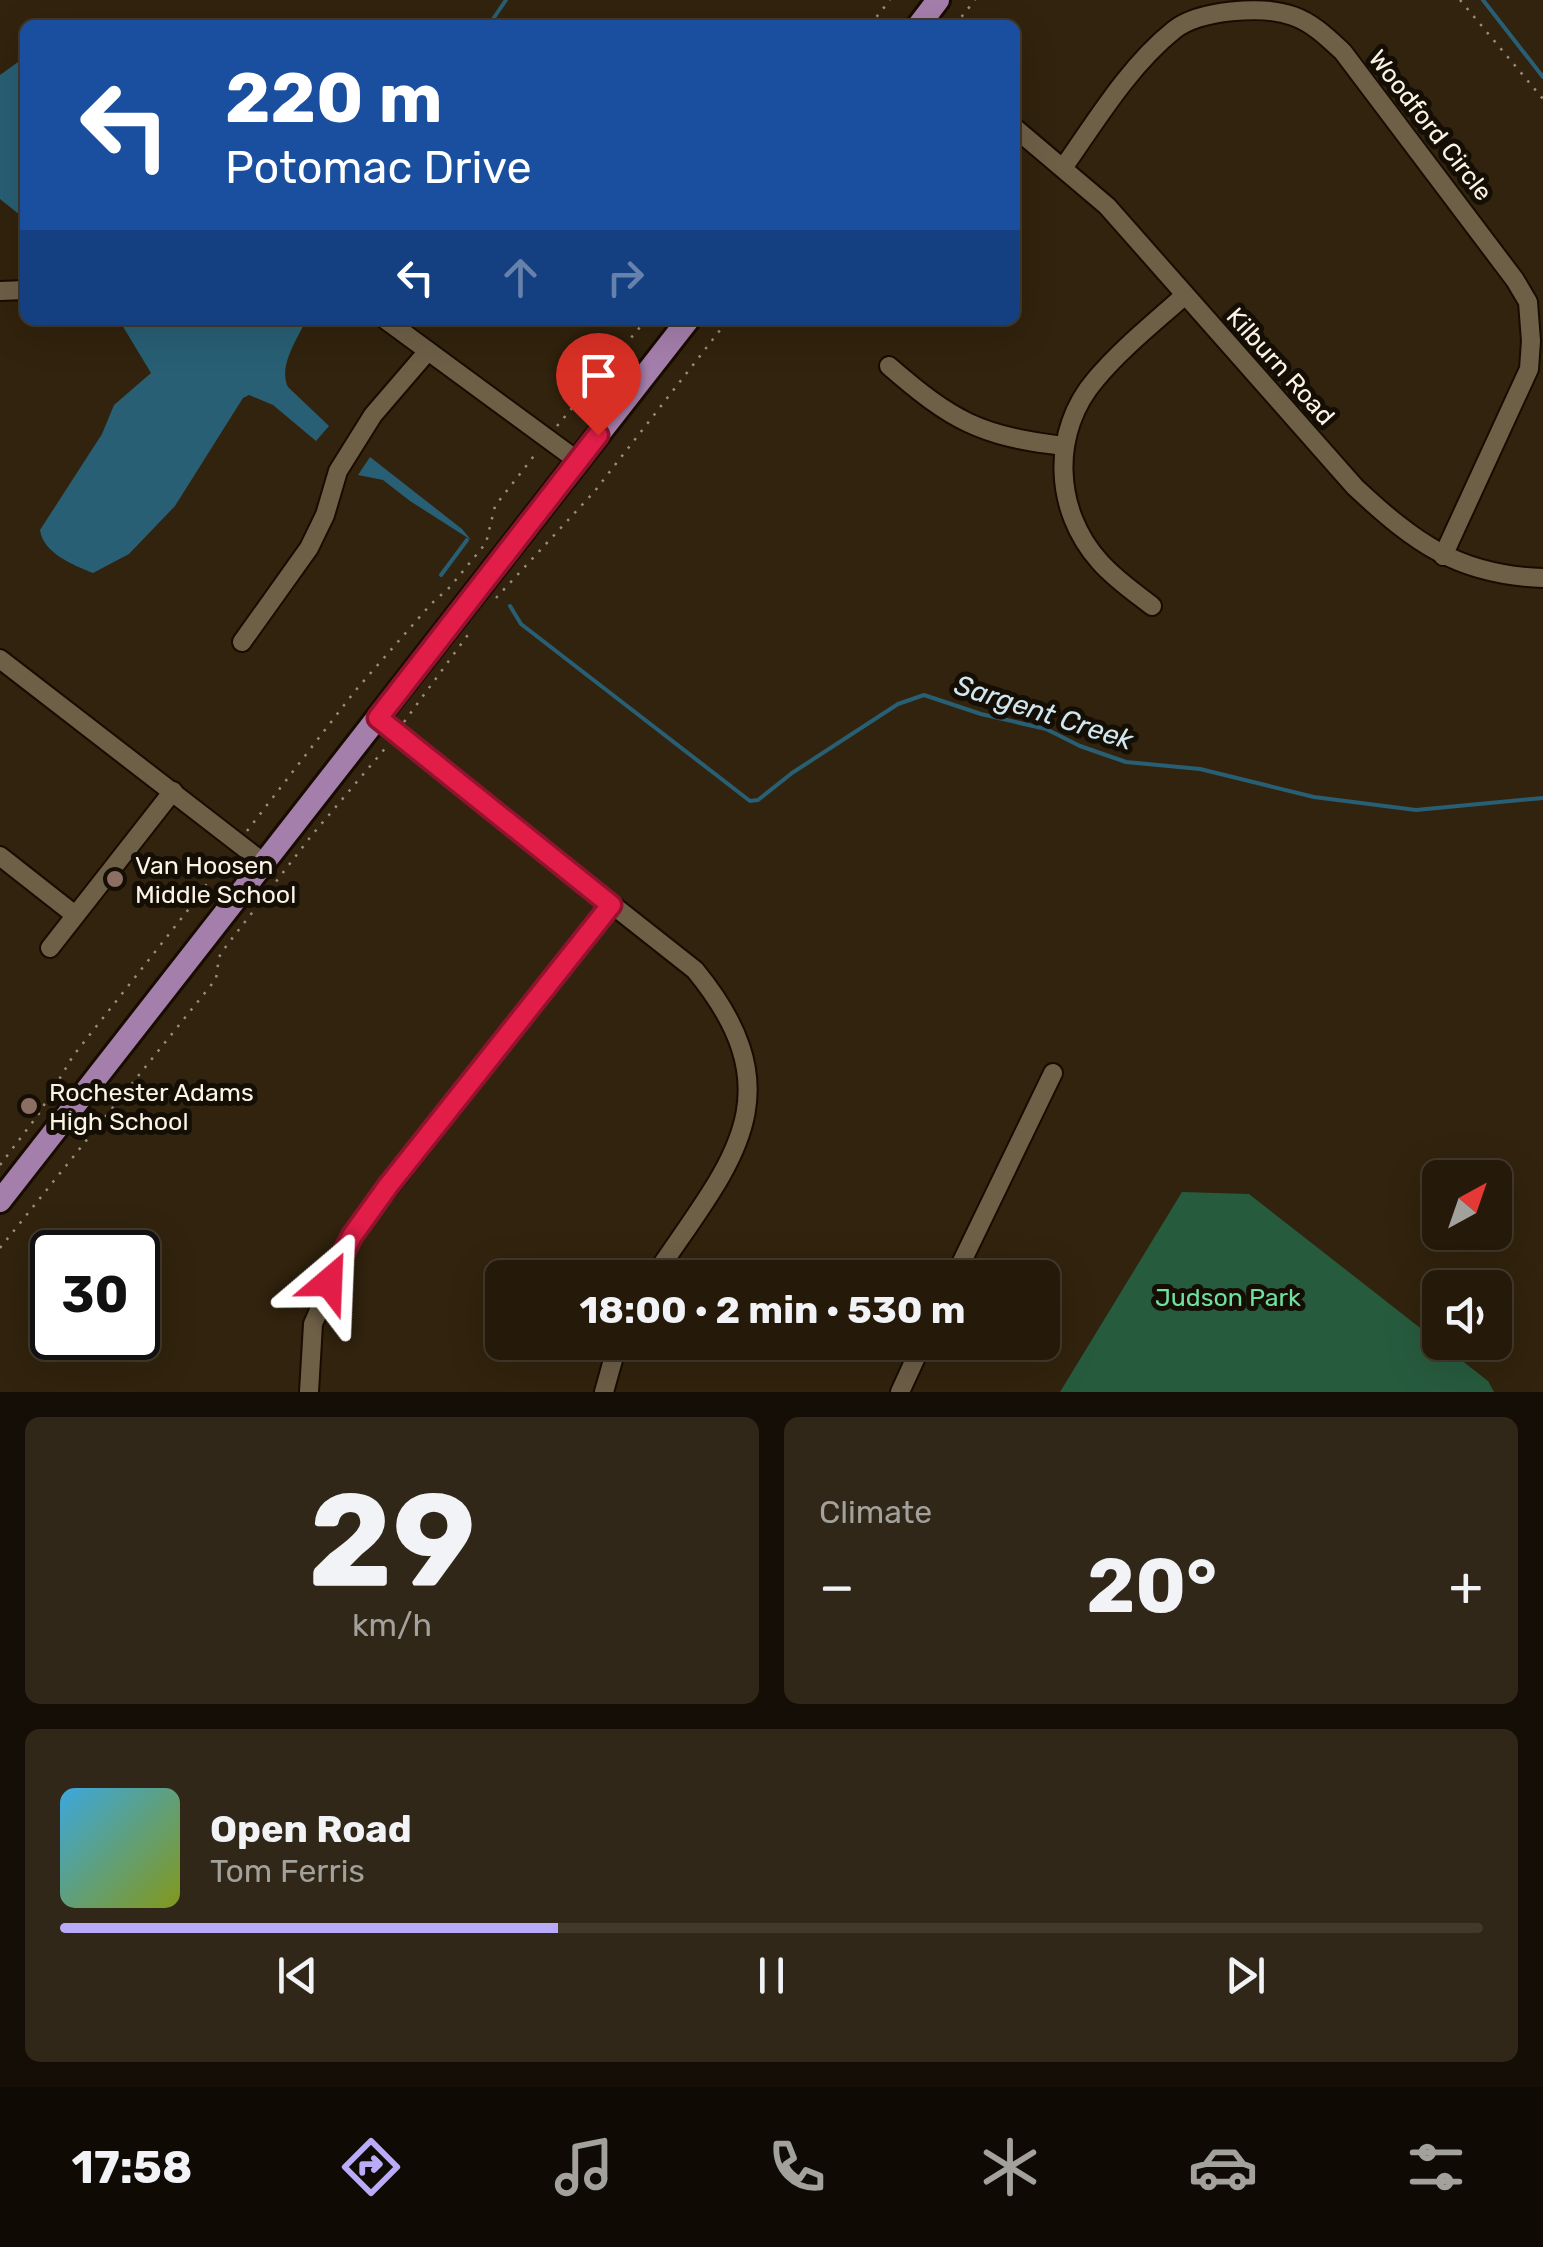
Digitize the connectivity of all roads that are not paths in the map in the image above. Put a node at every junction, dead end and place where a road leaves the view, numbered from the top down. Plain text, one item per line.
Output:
1 (938, 0) edge
2 (923, 20) edge
3 (1020, 132) edge
4 (1063, 168) junction
5 (1185, 294) junction
6 (393, 325) edge
7 (684, 325) edge
8 (428, 351) junction
9 (889, 366) dead end
10 (1064, 446) junction
11 (578, 461) junction
12 (1443, 556) junction
13 (1543, 578) edge
14 (1152, 606) dead end
15 (242, 642) dead end
16 (0, 658) edge
17 (378, 718) junction
18 (174, 791) junction
19 (0, 856) edge
20 (264, 864) junction
21 (611, 905) junction
22 (75, 915) junction
23 (50, 948) dead end
24 (1053, 1073) dead end
25 (0, 1201) edge
26 (665, 1260) edge
27 (963, 1260) edge
28 (613, 1360) edge
29 (915, 1360) edge
30 (309, 1392) edge
31 (604, 1392) edge
32 (900, 1392) edge

1 - 2 main road
3 - 4 street, Kilburn Road
4 - 5 street, Kilburn Road
4 - 12 street, Woodford Circle
5 - 10 street
5 - 12 street, Kilburn Road
6 - 8 street
7 - 11 main road
8 - 11 street
8 - 15 street
9 - 10 street
10 - 14 street
11 - 17 main road
12 - 13 street, Kilburn Road
16 - 18 street
17 - 20 main road
17 - 21 street
18 - 20 street
18 - 22 street
19 - 22 street
20 - 25 main road
21 - 26 street
21 - 30 street
22 - 23 street
24 - 27 street
28 - 31 street
29 - 32 street

